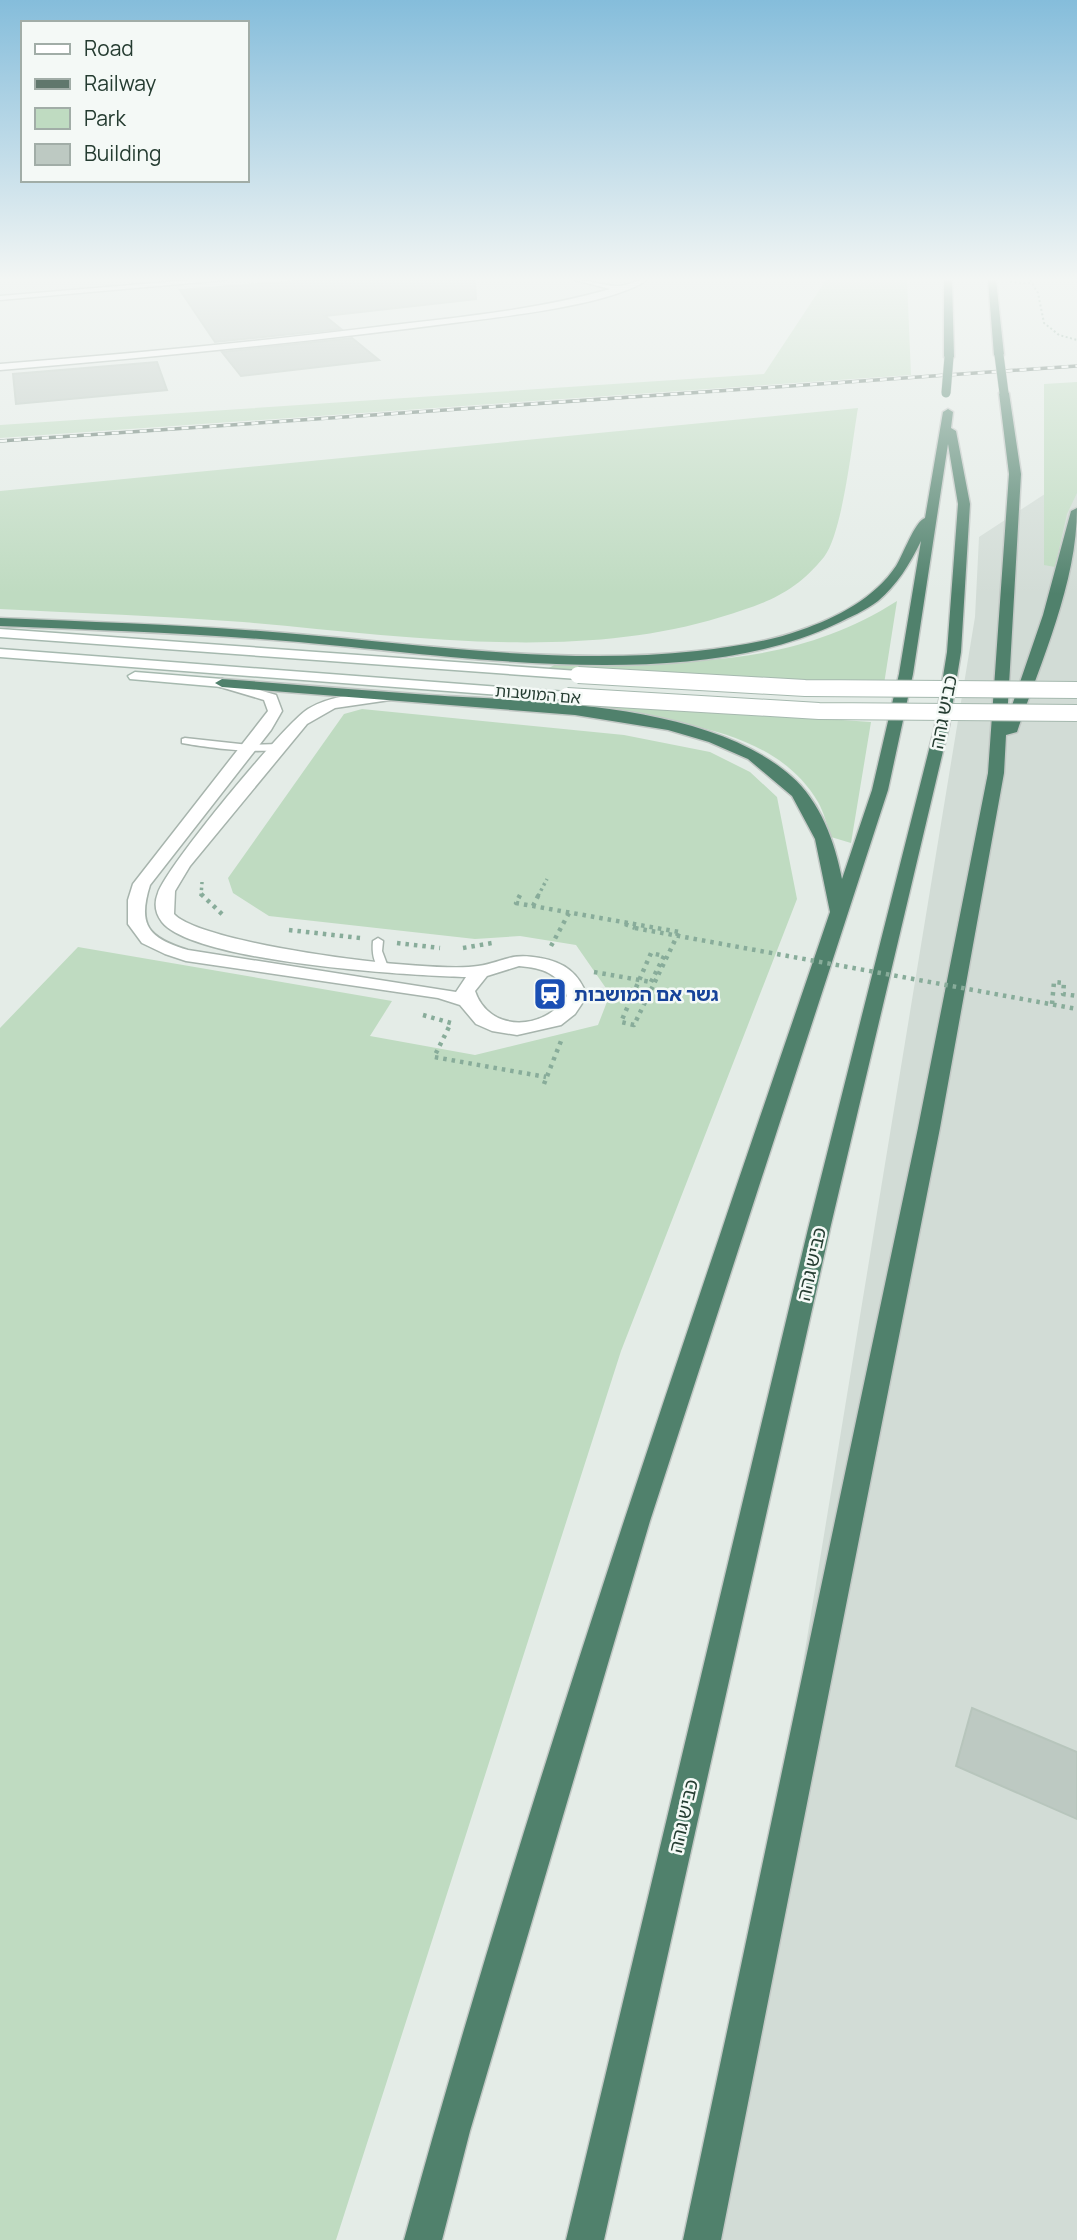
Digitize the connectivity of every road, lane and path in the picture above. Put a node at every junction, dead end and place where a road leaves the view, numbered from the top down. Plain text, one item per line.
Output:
1 (948, 385) edge
2 (1003, 385) edge
3 (947, 402) junction
4 (935, 501) junction
5 (1077, 511) edge
6 (0, 622) edge
7 (0, 633) edge
8 (0, 653) edge
9 (0, 666) edge
10 (222, 683) junction
11 (1077, 690) edge
12 (396, 697) junction
13 (1077, 713) edge
14 (185, 741) dead end
15 (280, 747) junction
16 (250, 748) junction
17 (996, 773) junction
18 (205, 876) dead end
19 (547, 879) dead end
20 (520, 895) dead end
21 (533, 906) junction
22 (569, 913) junction
23 (837, 914) junction
24 (230, 918) dead end
25 (615, 920) junction
26 (287, 930) dead end
27 (678, 933) junction
28 (378, 941) junction
29 (498, 942) dead end
30 (460, 948) dead end
31 (450, 949) dead end
32 (558, 950) dead end
33 (544, 951) junction
34 (383, 967) junction
35 (588, 971) dead end
36 (480, 972) junction
37 (591, 979) dead end
38 (651, 982) dead end
39 (1077, 996) edge
40 (466, 1001) junction
41 (1052, 1004) junction
42 (1077, 1009) edge
43 (567, 1034) dead end
44 (544, 1084) dead end
45 (423, 2240) edge
46 (585, 2240) edge
47 (702, 2240) edge

1 - 3 highway, כביש גהה, bridge
2 - 17 highway, bridge
3 - 4 highway
3 - 46 highway, כביש גהה
4 - 6 highway
4 - 23 highway
5 - 17 highway
7 - 11 street, אם המושבות, bridge
8 - 13 street, אם המושבות, bridge
9 - 10 street
10 - 12 highway
10 - 16 street
12 - 15 street
12 - 23 highway
14 - 16 lane
15 - 16 lane
15 - 34 street
16 - 40 street
17 - 47 highway
18 - 24 path
19 - 21 path
20 - 21 path
21 - 22 path
22 - 25 path
22 - 33 path
23 - 45 highway
25 - 27 path
25 - 27 path, bridge
26 - 28 path
27 - 38 path, bridge
27 - 41 path, bridge
28 - 31 path
28 - 34 lane
29 - 30 path
32 - 33 path
33 - 36 street
33 - 40 street
34 - 36 street
35 - 37 path
36 - 40 street
39 - 41 path
41 - 42 path, bridge
43 - 44 path

